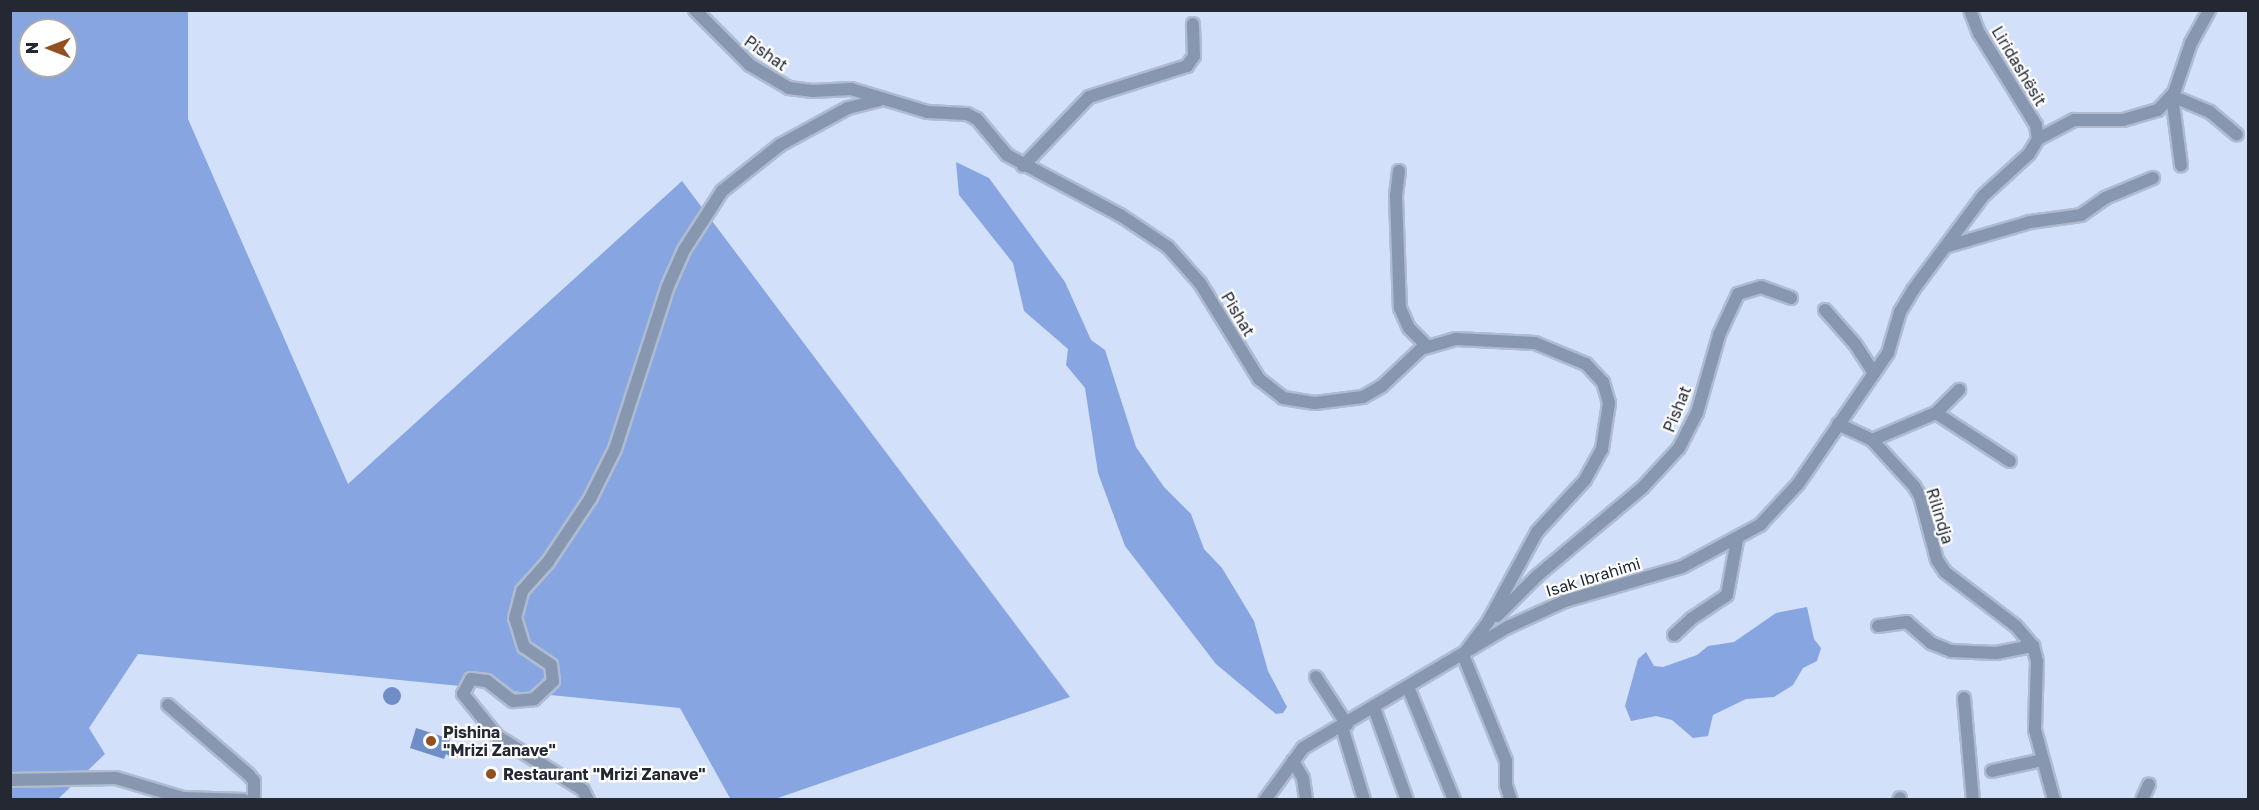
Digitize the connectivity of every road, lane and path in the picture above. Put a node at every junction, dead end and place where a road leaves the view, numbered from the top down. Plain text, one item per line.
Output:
1 (695, 10) edge
2 (1970, 10) edge
3 (2209, 10) edge
4 (1193, 24) dead end
5 (2172, 96) junction
6 (879, 100) junction
7 (2237, 135) dead end
8 (2038, 139) junction
9 (2181, 165) dead end
10 (1023, 166) junction
11 (1399, 171) dead end
12 (2153, 178) dead end
13 (1948, 246) junction
14 (1791, 297) dead end
15 (1825, 310) dead end
16 (1427, 346) junction
17 (1874, 373) junction
18 (1959, 390) dead end
19 (1936, 413) junction
20 (1838, 424) junction
21 (1872, 440) junction
22 (2010, 461) dead end
23 (1737, 540) junction
24 (1488, 622) junction
25 (1878, 626) dead end
26 (1674, 635) dead end
27 (2033, 646) junction
28 (1463, 655) junction
29 (1316, 677) dead end
30 (1408, 687) junction
31 (1964, 698) dead end
32 (168, 705) dead end
33 (1374, 708) junction
34 (1344, 726) junction
35 (2042, 760) junction
36 (1293, 761) junction
37 (1992, 771) dead end
38 (10, 780) edge
39 (2149, 784) dead end
40 (180, 799) edge
41 (244, 800) edge
42 (254, 800) edge
43 (588, 800) edge
44 (1266, 800) edge
45 (1306, 800) edge
46 (1364, 800) edge
47 (1407, 800) edge
48 (1454, 800) edge
49 (1511, 800) edge
50 (1973, 800) edge
51 (2054, 800) edge
52 (2142, 800) edge

1 - 6 street, Pishat
2 - 8 street, Liridashësit
3 - 5 street
4 - 10 street
5 - 7 street
5 - 8 street
5 - 9 street
6 - 10 street, Pishat
6 - 43 street
8 - 13 street, Isak Ibrahimi
10 - 16 street, Pishat
11 - 16 street
12 - 13 street
13 - 17 street, Isak Ibrahimi
14 - 24 street, Pishat
15 - 17 street
16 - 24 street, Pishat
17 - 20 street, Isak Ibrahimi
18 - 19 street
19 - 21 street
19 - 22 street
20 - 21 street, Rilindja
20 - 23 street, Isak Ibrahimi
21 - 27 street, Rilindja
23 - 26 street
23 - 28 street, Isak Ibrahimi
24 - 28 street, Pishat
25 - 27 street
27 - 35 street
28 - 30 street, Isak Ibrahimi
28 - 49 street
29 - 34 street
30 - 33 street, Isak Ibrahimi
30 - 48 street
31 - 50 street
32 - 42 street
33 - 34 street, Isak Ibrahimi
33 - 47 street
34 - 36 street, Isak Ibrahimi
34 - 46 street
35 - 37 street
35 - 51 street
36 - 44 street, Isak Ibrahimi
36 - 45 street
38 - 40 street
39 - 52 street
40 - 41 street

